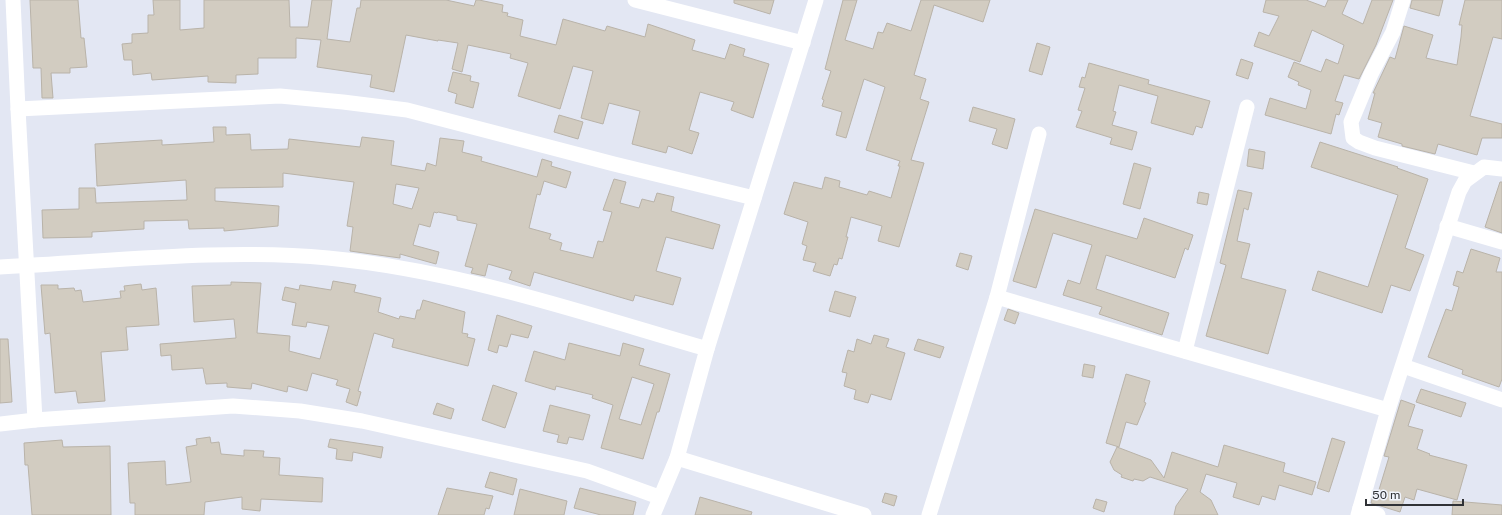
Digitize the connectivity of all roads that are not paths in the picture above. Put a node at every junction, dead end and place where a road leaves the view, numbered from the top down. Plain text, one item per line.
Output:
1 (13, 0) edge
2 (635, 0) edge
3 (816, 0) edge
4 (1403, 0) edge
5 (803, 43) junction
6 (1247, 107) dead end
7 (18, 109) junction
8 (1039, 134) dead end
9 (1502, 169) edge
10 (1474, 173) junction
11 (754, 198) junction
12 (1447, 226) junction
13 (1502, 242) edge
14 (27, 266) junction
15 (0, 267) edge
16 (997, 297) junction
17 (707, 349) junction
18 (1185, 351) junction
19 (1403, 366) junction
20 (1502, 400) edge
21 (1388, 410) junction
22 (35, 420) junction
23 (0, 424) edge
24 (677, 458) junction
25 (659, 497) junction
26 (1359, 512) edge
27 (653, 515) edge
28 (864, 515) edge
29 (929, 515) edge
30 (1378, 515) edge

1 - 7 street
2 - 5 street
3 - 5 street
4 - 10 street
5 - 11 street
6 - 18 street
7 - 11 street
7 - 14 street
8 - 16 street
9 - 10 street
10 - 12 street
11 - 17 street
12 - 13 street
12 - 19 street
14 - 15 street
14 - 17 street
14 - 22 street
16 - 18 street
16 - 29 street
17 - 24 street
18 - 21 street
19 - 20 street
19 - 21 street
21 - 26 street
22 - 23 street
22 - 25 street
24 - 25 street
24 - 28 street
25 - 27 street
26 - 30 street

